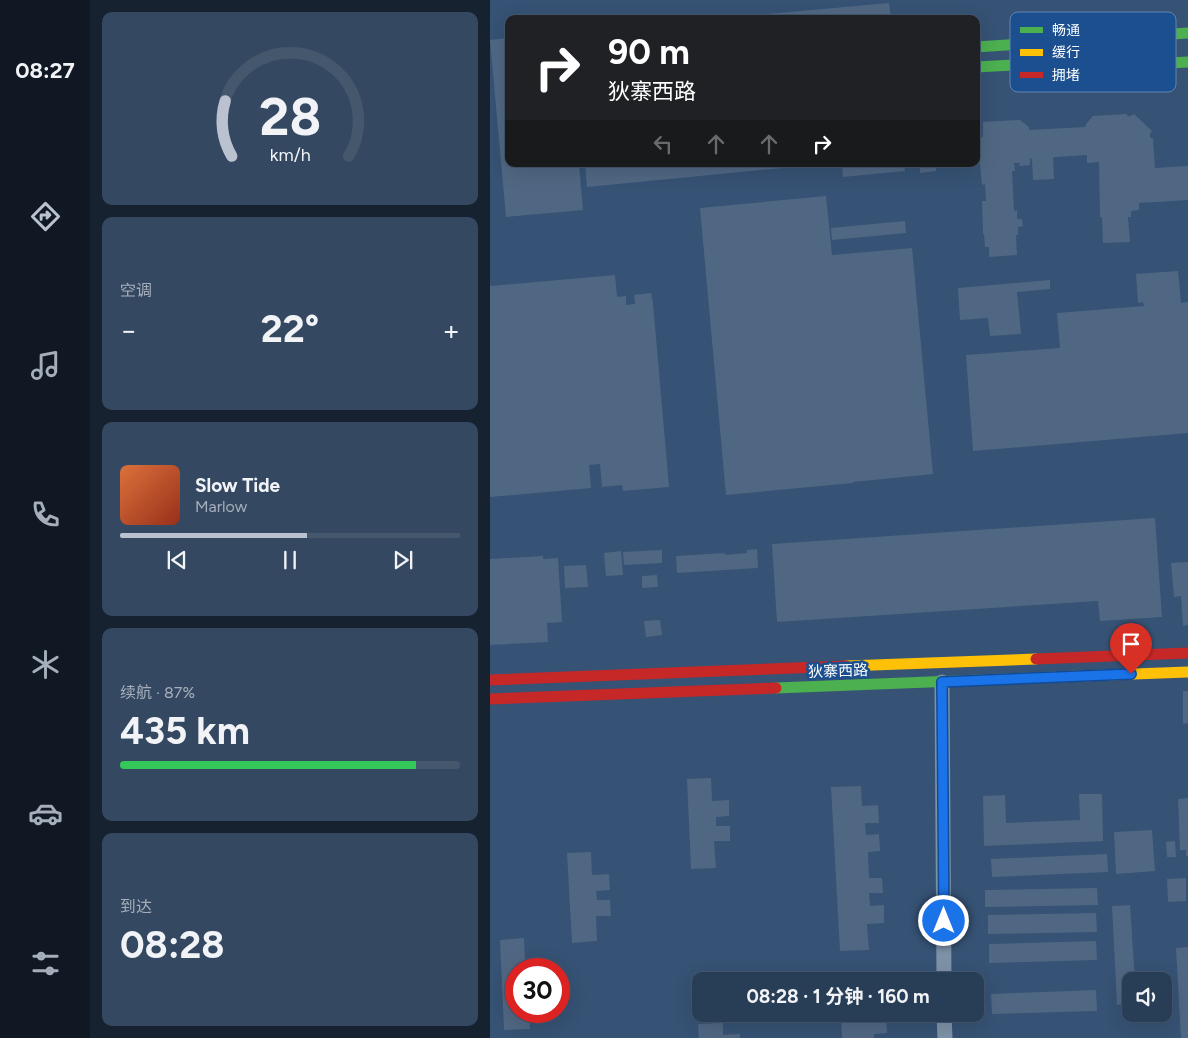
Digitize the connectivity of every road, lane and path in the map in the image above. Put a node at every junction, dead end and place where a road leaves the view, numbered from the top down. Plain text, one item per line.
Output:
1 (1010, 45) edge
2 (980, 47) edge
3 (1010, 65) edge
4 (980, 67) edge
5 (1188, 654) edge
6 (1188, 672) edge
7 (490, 680) edge
8 (942, 682) junction
9 (490, 699) edge
10 (944, 972) edge
11 (944, 1022) edge
12 (945, 1038) edge

1 - 2 main road
3 - 4 main road
5 - 7 main road, 狄寨西路
6 - 8 main road, 狄寨西路
8 - 9 main road, 狄寨西路
8 - 10 street
11 - 12 street

